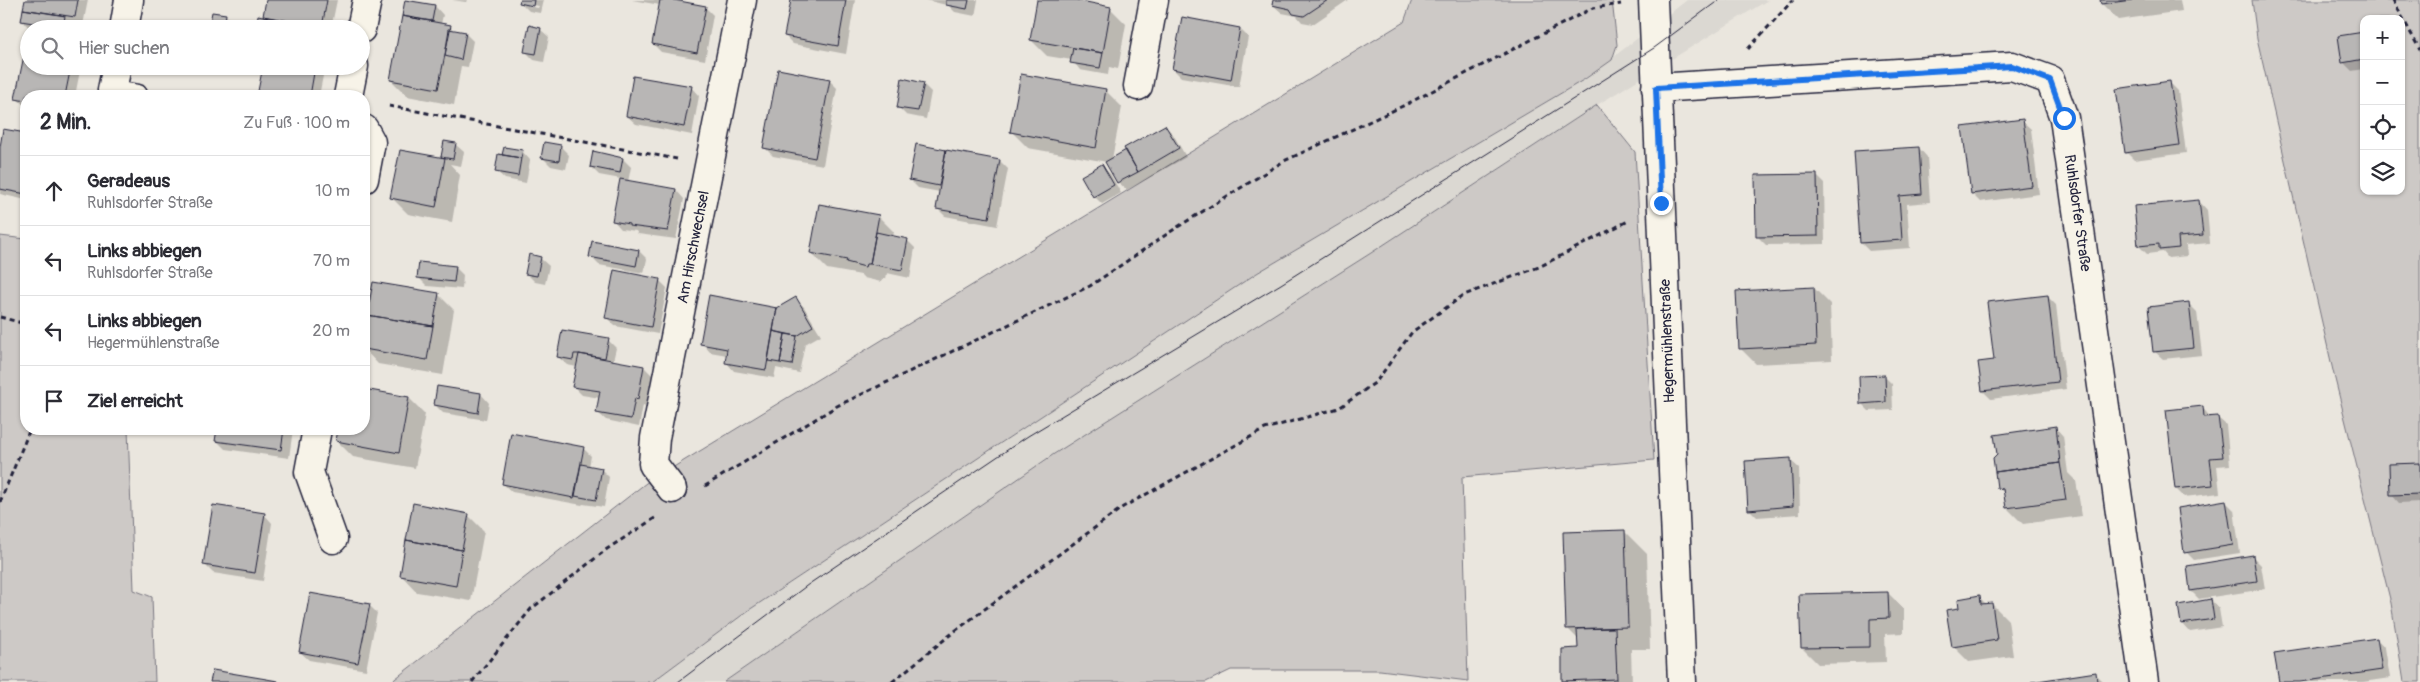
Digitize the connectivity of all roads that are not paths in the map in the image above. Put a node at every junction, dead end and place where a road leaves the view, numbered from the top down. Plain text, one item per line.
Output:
1 (129, 0) edge
2 (367, 0) edge
3 (742, 0) edge
4 (1154, 0) edge
5 (1640, 1) edge
6 (126, 20) edge
7 (363, 20) edge
8 (352, 75) edge
9 (1138, 86) dead end
10 (1656, 88) junction
11 (349, 90) edge
12 (316, 435) edge
13 (676, 495) road end
14 (333, 539) dead end
15 (1682, 682) edge
16 (2144, 682) edge

1 - 6 street
2 - 7 street
3 - 13 street, Am Hirschwechsel
4 - 9 street
5 - 10 street, Hegermühlenstraße
8 - 11 street
10 - 15 street, Hegermühlenstraße
10 - 16 street, Ruhlsdorfer Straße
12 - 14 street

